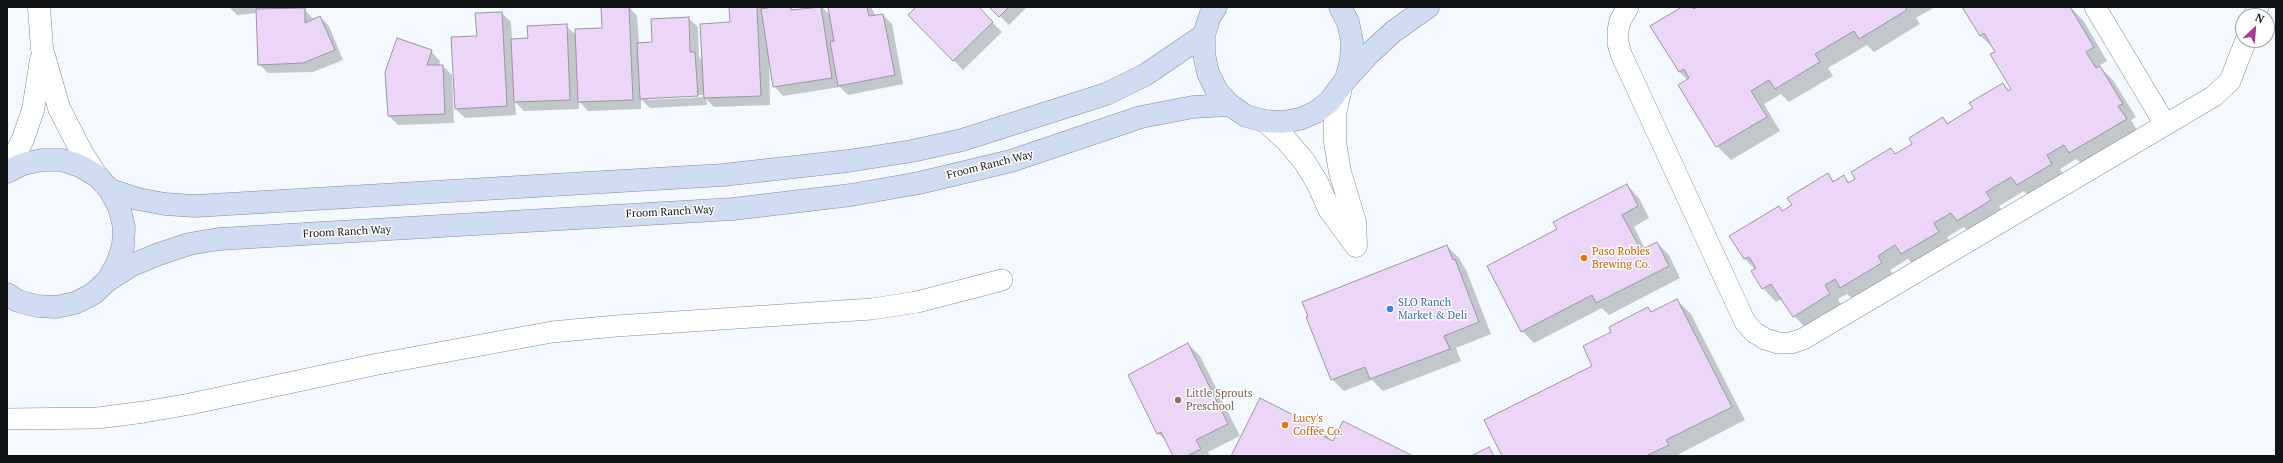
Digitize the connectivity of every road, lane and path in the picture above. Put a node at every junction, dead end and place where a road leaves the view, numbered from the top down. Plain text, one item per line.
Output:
1 (39, 7) edge
2 (1216, 7) edge
3 (1340, 7) edge
4 (1428, 7) edge
5 (1628, 7) edge
6 (2095, 7) edge
7 (1204, 35) junction
8 (2243, 48) edge
9 (42, 49) junction
10 (1344, 83) junction
11 (1230, 105) junction
12 (1265, 121) junction
13 (2166, 124) junction
14 (7, 171) edge
15 (104, 183) junction
16 (1002, 280) dead end
17 (107, 281) junction
18 (7, 294) edge
19 (7, 419) edge

1 - 9 street
2 - 7 street
3 - 10 street
4 - 10 street
5 - 13 lane
6 - 13 lane
7 - 11 street
7 - 15 street
8 - 13 lane
9 - 14 street
9 - 15 street
10 - 12 street
10 - 12 street
11 - 12 street
11 - 17 street, Froom Ranch Way
14 - 15 street
15 - 17 street
16 - 19 lane
17 - 18 street

